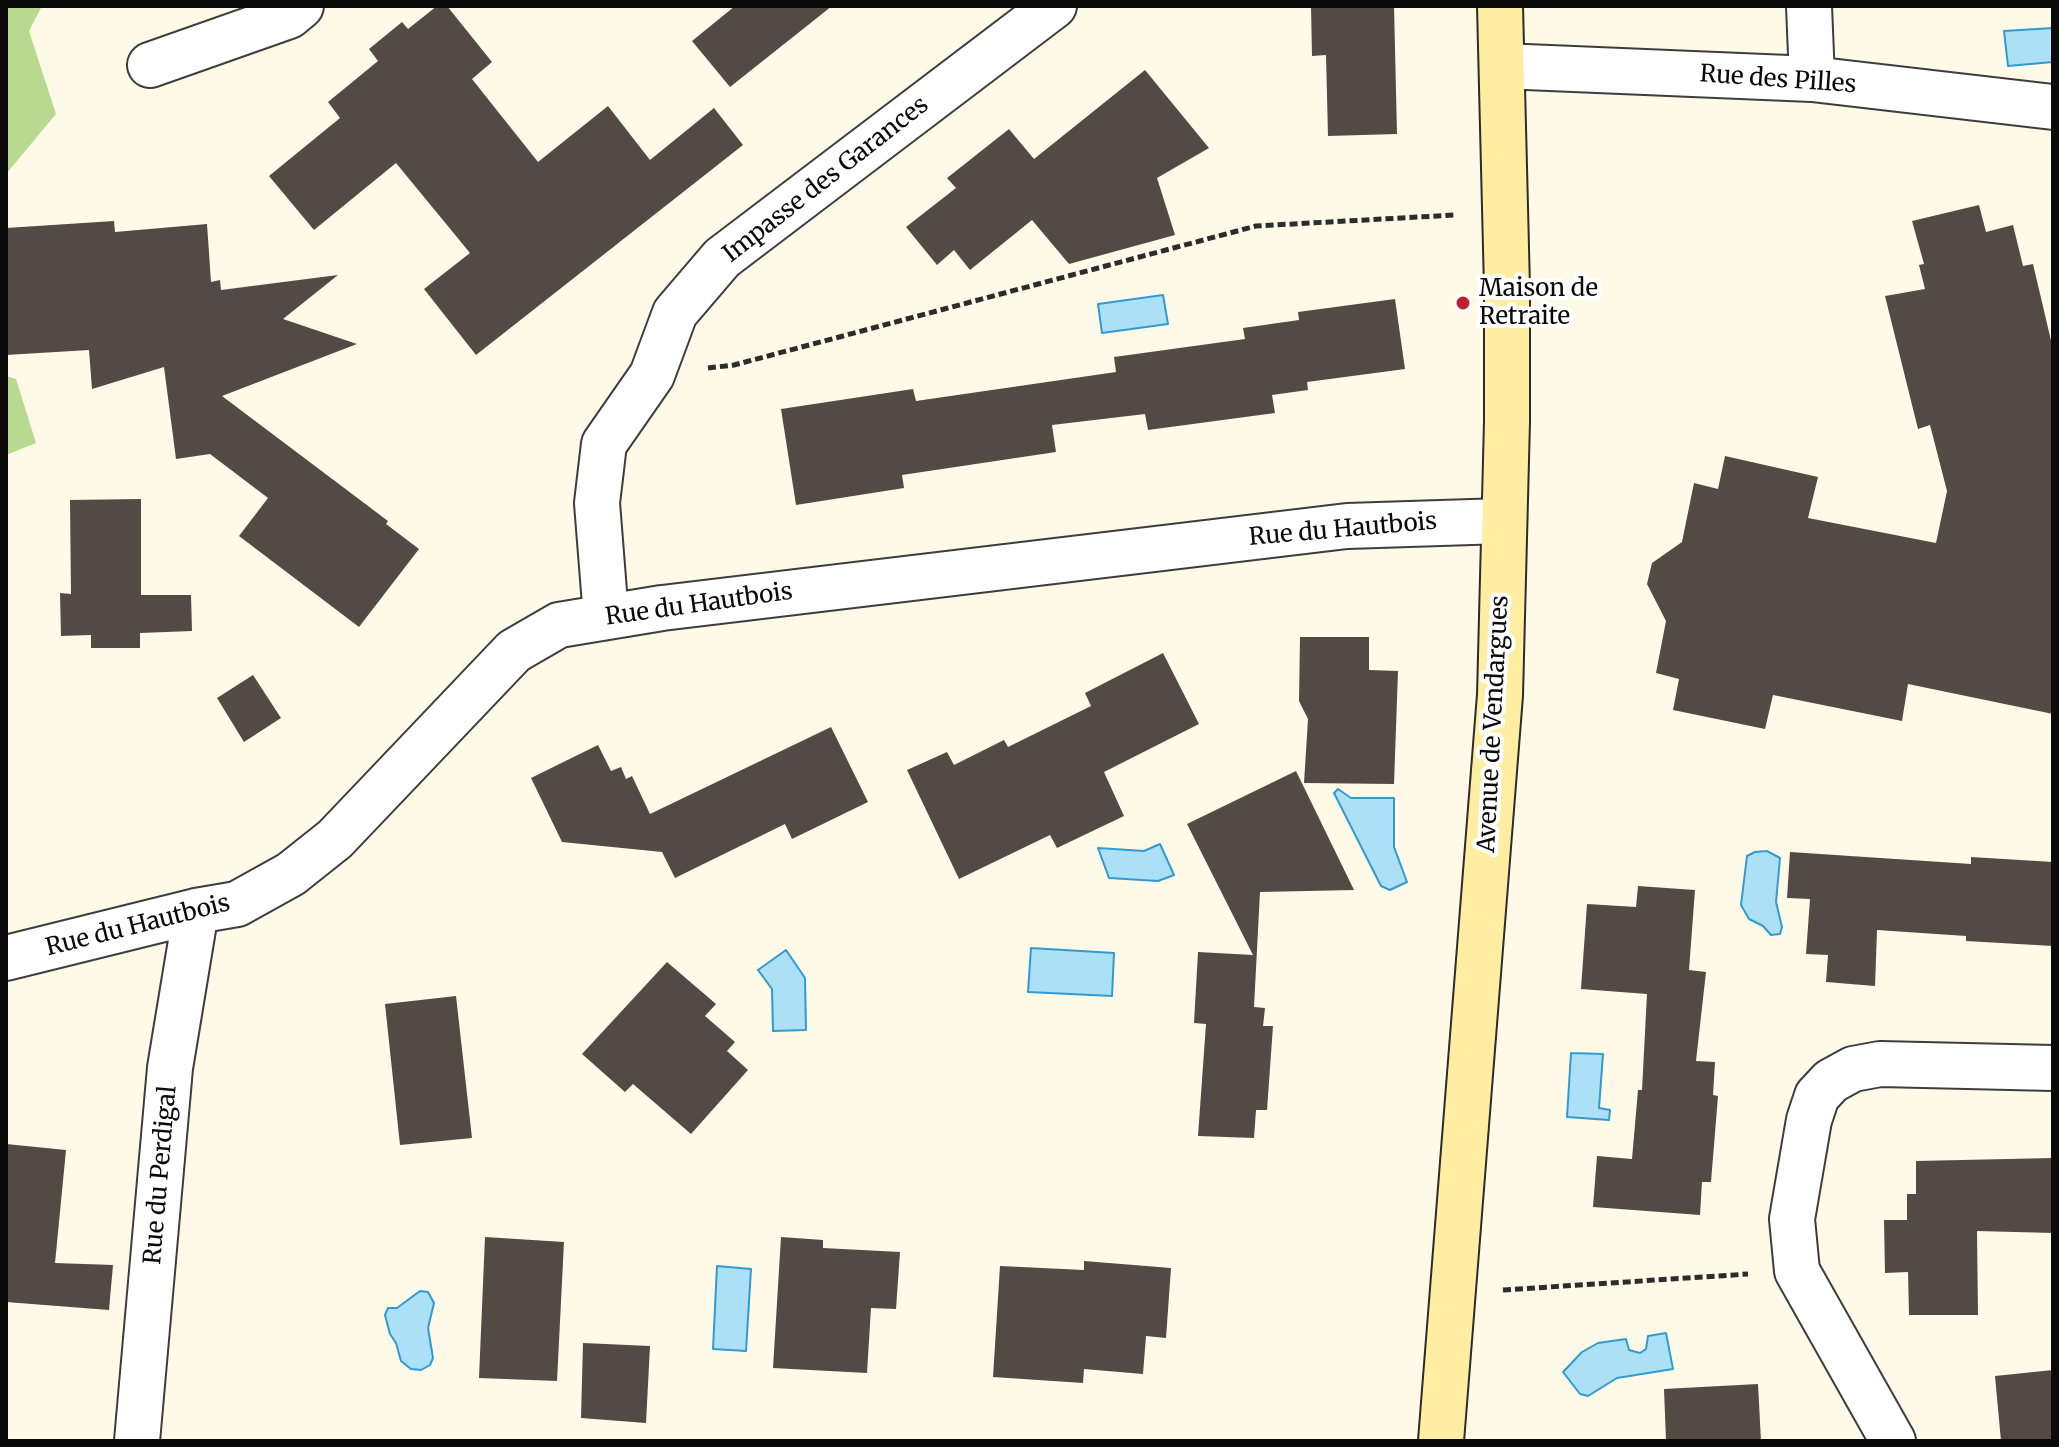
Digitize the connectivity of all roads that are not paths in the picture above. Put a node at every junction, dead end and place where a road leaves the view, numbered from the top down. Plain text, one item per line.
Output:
1 (301, 6) edge
2 (1054, 6) edge
3 (1500, 6) edge
4 (1809, 6) edge
5 (150, 65) dead end
6 (1502, 66) junction
7 (1812, 79) junction
8 (2053, 107) edge
9 (1503, 521) junction
10 (606, 617) junction
11 (196, 911) junction
12 (6, 958) edge
13 (2053, 1068) edge
14 (137, 1441) edge
15 (1441, 1441) edge
16 (1893, 1441) edge

1 - 5 street
2 - 10 street, Impasse des Garances
3 - 6 street, Avenue de Vendargues
4 - 7 street
6 - 7 street, Rue des Pilles
6 - 9 street, Avenue de Vendargues
7 - 8 street, Rue des Pilles
9 - 10 street, Rue du Hautbois
9 - 15 street, Avenue de Vendargues
10 - 11 street, Rue du Hautbois
11 - 12 street, Rue du Hautbois
11 - 14 street, Rue du Perdigal
13 - 16 street

